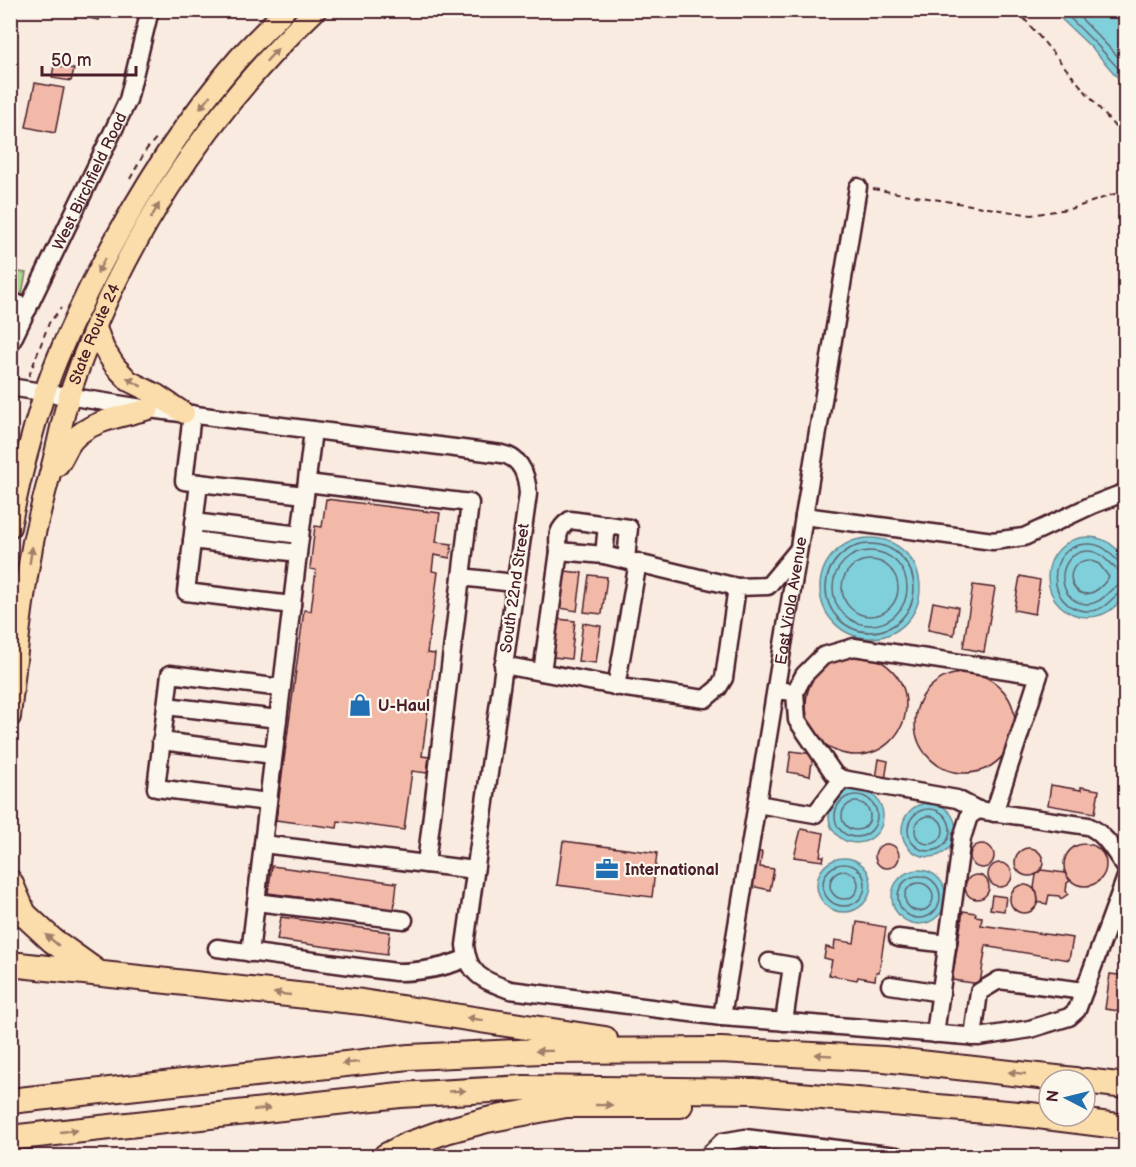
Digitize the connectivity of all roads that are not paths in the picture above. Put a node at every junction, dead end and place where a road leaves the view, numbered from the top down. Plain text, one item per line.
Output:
1 (150, 10) edge
2 (285, 10) edge
3 (316, 10) edge
4 (858, 187) road end
5 (10, 300) edge
6 (28, 309) junction
7 (96, 328) junction
8 (10, 345) edge
9 (10, 387) edge
10 (45, 394) junction
11 (69, 397) junction
12 (149, 409) junction
13 (188, 414) junction
14 (313, 430) junction
15 (50, 473) junction
16 (199, 483) junction
17 (306, 489) junction
18 (1125, 492) edge
19 (804, 516) junction
20 (194, 522) junction
21 (607, 525) junction
22 (10, 527) edge
23 (300, 535) junction
24 (192, 540) junction
25 (559, 551) junction
26 (797, 551) junction
27 (298, 553) junction
28 (604, 555) junction
29 (632, 561) junction
30 (461, 577) junction
31 (514, 584) junction
32 (737, 587) junction
33 (292, 605) junction
34 (503, 665) junction
35 (542, 672) junction
36 (616, 687) junction
37 (282, 688) junction
38 (776, 690) junction
39 (795, 692) junction
40 (166, 706) junction
41 (10, 717) edge
42 (278, 719) junction
43 (161, 741) junction
44 (273, 754) junction
45 (842, 779) junction
46 (268, 802) junction
47 (757, 804) junction
48 (986, 811) junction
49 (263, 844) junction
50 (426, 864) junction
51 (1125, 868) edge
52 (475, 870) junction
53 (1125, 877) edge
54 (10, 882) edge
55 (256, 902) junction
56 (404, 920) dead end
57 (898, 938) dead end
58 (948, 944) junction
59 (217, 948) dead end
60 (250, 952) junction
61 (466, 958) junction
62 (769, 962) dead end
63 (10, 964) edge
64 (100, 974) junction
65 (890, 985) dead end
66 (1084, 991) junction
67 (941, 993) junction
68 (722, 1017) junction
69 (784, 1022) junction
70 (935, 1034) junction
71 (973, 1037) junction
72 (721, 1050) junction
73 (1037, 1076) edge
74 (1097, 1082) edge
75 (1125, 1086) edge
76 (10, 1101) edge
77 (1030, 1115) junction
78 (1125, 1127) edge
79 (10, 1138) edge
80 (386, 1156) edge
81 (708, 1156) edge
82 (897, 1156) edge

1 - 6 street, West Birchfield Road
2 -> 10 main road, State Route 24
7 -> 3 main road, State Route 24
4 - 19 street, East Viola Avenue
5 - 6 street
6 - 8 street, West Birchfield Road
7 - 11 main road, State Route 24
13 -> 7 main road
9 - 10 street, South 22nd Street
10 - 11 street, South 22nd Street
10 - 22 main road, State Route 24
11 - 12 street, South 22nd Street
11 - 15 main road, State Route 24
12 - 13 street, South 22nd Street
12 - 15 main road
13 - 14 street, South 22nd Street
13 - 16 street
14 - 17 street
14 - 31 street, South 22nd Street
41 -> 15 main road, State Route 24
16 - 17 street
16 - 20 street
17 - 23 street
17 - 30 street
18 - 19 street
19 - 26 street, East Viola Avenue
20 - 23 street
20 - 24 street
21 - 25 street
21 - 28 street
21 - 29 street
23 - 27 street
24 - 27 street
24 - 33 street
25 - 28 street
25 - 35 street
26 - 32 street
26 - 38 street, East Viola Avenue
27 - 33 street
28 - 29 street
29 - 32 street
29 - 36 street
30 - 31 street
30 - 50 street
31 - 34 street, South 22nd Street
32 - 36 street
33 - 37 street
34 - 35 street
34 - 52 street, South 22nd Street
35 - 36 street
37 - 40 street
37 - 42 street
38 - 39 street
38 - 47 street, East Viola Avenue
39 - 45 street
39 - 48 street
40 - 42 street
40 - 43 street
42 - 44 street
43 - 44 street
43 - 46 street
44 - 46 street
45 - 47 street
45 - 48 street
46 - 49 street
47 - 68 street, East Viola Avenue
48 - 51 street
48 - 58 street
49 - 50 street
49 - 55 street
50 - 52 street
52 - 61 street, South 22nd Street
53 - 66 street
64 -> 54 highway
55 - 56 street
55 - 60 street
57 - 58 street
58 - 67 street
59 - 60 street
60 - 61 street
61 - 68 street
62 - 69 street
63 - 64 highway
72 -> 64 highway
65 - 67 street
66 - 71 street
66 - 71 street
67 - 70 street
68 - 69 street
69 - 70 street
70 - 71 street
73 -> 72 highway
72 -> 76 highway
74 - 75 highway
77 - 78 highway
79 -> 77 highway
80 -> 77 highway
81 - 82 street

